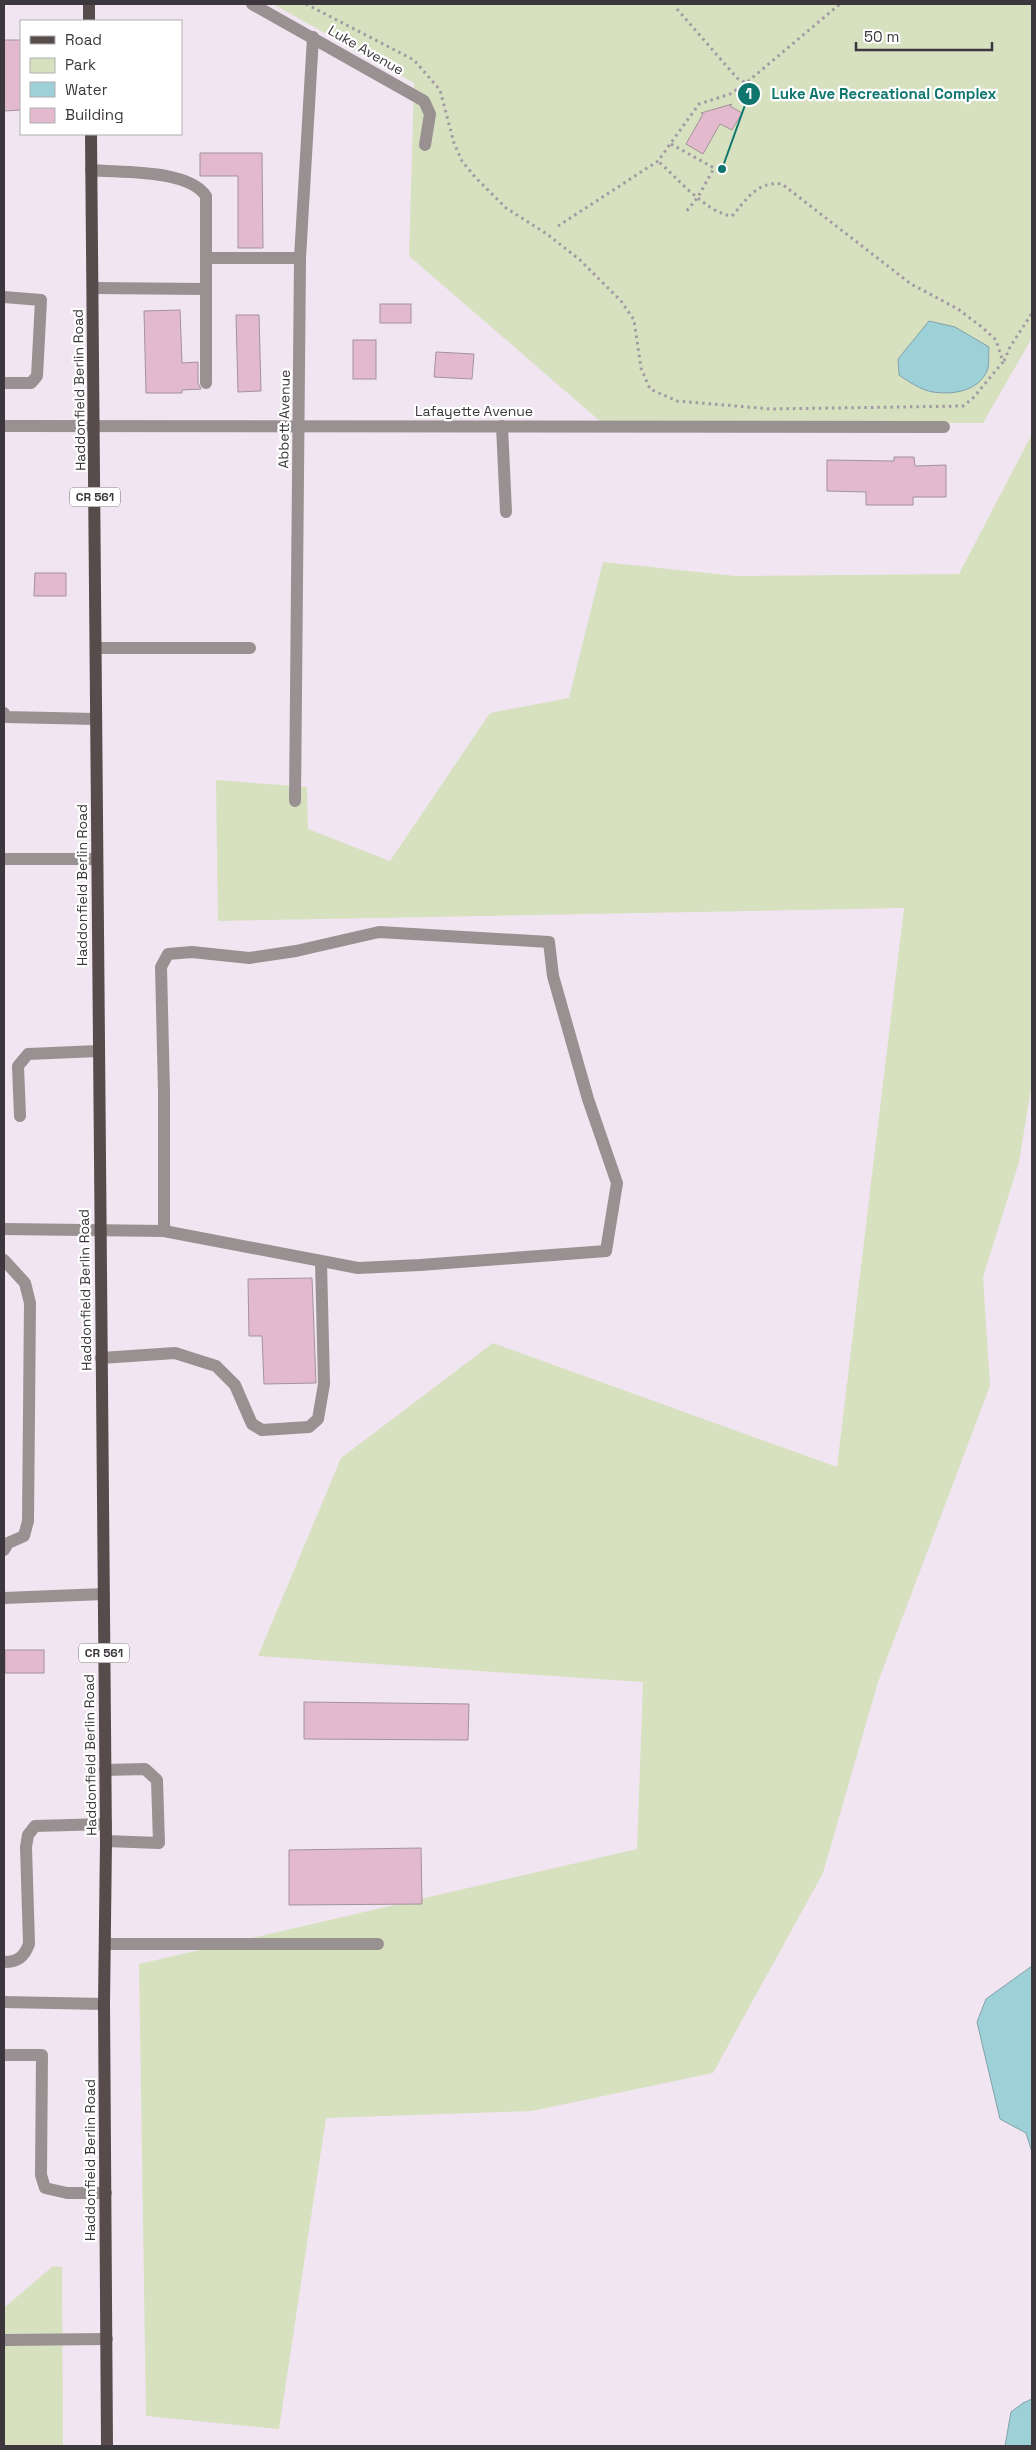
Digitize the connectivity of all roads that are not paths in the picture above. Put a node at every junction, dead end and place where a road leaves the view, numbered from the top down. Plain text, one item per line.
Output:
1 (89, 4) edge
2 (252, 4) edge
3 (89, 20) edge
4 (313, 37) junction
5 (91, 135) edge
6 (425, 145) dead end
7 (92, 170) junction
8 (206, 258) junction
9 (300, 258) junction
10 (93, 288) junction
11 (206, 289) junction
12 (4, 297) edge
13 (4, 383) edge
14 (206, 383) dead end
15 (95, 425) junction
16 (4, 426) edge
17 (299, 426) junction
18 (502, 426) junction
19 (944, 426) dead end
20 (506, 512) dead end
21 (96, 648) junction
22 (250, 648) dead end
23 (4, 716) edge
24 (96, 719) junction
25 (295, 801) dead end
26 (4, 859) edge
27 (97, 859) junction
28 (98, 1051) junction
29 (20, 1116) dead end
30 (4, 1229) edge
31 (99, 1229) junction
32 (164, 1231) junction
33 (4, 1260) edge
34 (322, 1262) junction
35 (101, 1358) junction
36 (4, 1550) edge
37 (104, 1594) junction
38 (4, 1598) edge
39 (105, 1770) junction
40 (106, 1824) junction
41 (106, 1841) junction
42 (106, 1944) junction
43 (378, 1944) dead end
44 (4, 1962) edge
45 (4, 2002) edge
46 (104, 2004) junction
47 (4, 2055) edge
48 (106, 2193) junction
49 (106, 2339) junction
50 (4, 2340) edge
51 (107, 2446) edge

1 - 3 main road
2 - 4 street, Luke Avenue
4 - 6 street, Luke Avenue
4 - 9 street, Abbett Avenue
5 - 7 main road, Haddonfield Berlin Road / CR 561
7 - 8 street
7 - 10 main road, Haddonfield Berlin Road / CR 561
8 - 9 street
8 - 11 street
9 - 17 street, Abbett Avenue
10 - 11 street
10 - 15 main road, Haddonfield Berlin Road / CR 561
11 - 14 street
12 - 13 street
15 - 16 street, Lafayette Avenue
15 - 17 street, Lafayette Avenue
15 - 21 main road, Haddonfield Berlin Road / CR 561
17 - 18 street, Lafayette Avenue
17 - 25 street, Abbett Avenue
18 - 19 street, Lafayette Avenue
18 - 20 street
21 - 22 street
21 - 24 main road, Haddonfield Berlin Road / CR 561
23 - 24 street
24 - 27 main road, Haddonfield Berlin Road / CR 561
26 - 27 street
27 - 28 main road, Haddonfield Berlin Road / CR 561
28 - 29 street
28 - 31 main road, Haddonfield Berlin Road / CR 561
30 - 31 street
31 - 32 street
31 - 35 main road, Haddonfield Berlin Road / CR 561
32 - 34 street
32 - 34 street
33 - 36 street
34 - 35 street
35 - 37 main road, Haddonfield Berlin Road / CR 561
37 - 38 street
37 - 39 main road, Haddonfield Berlin Road / CR 561
39 - 40 main road, Haddonfield Berlin Road / CR 561
39 - 41 street
40 - 41 main road, Haddonfield Berlin Road / CR 561
40 - 44 street
41 - 42 main road, Haddonfield Berlin Road / CR 561
42 - 43 street
42 - 46 main road, Haddonfield Berlin Road / CR 561
45 - 46 street
46 - 48 main road, Haddonfield Berlin Road / CR 561
47 - 48 street
48 - 49 main road, Haddonfield Berlin Road / CR 561
49 - 50 street
49 - 51 main road, Haddonfield Berlin Road / CR 561

